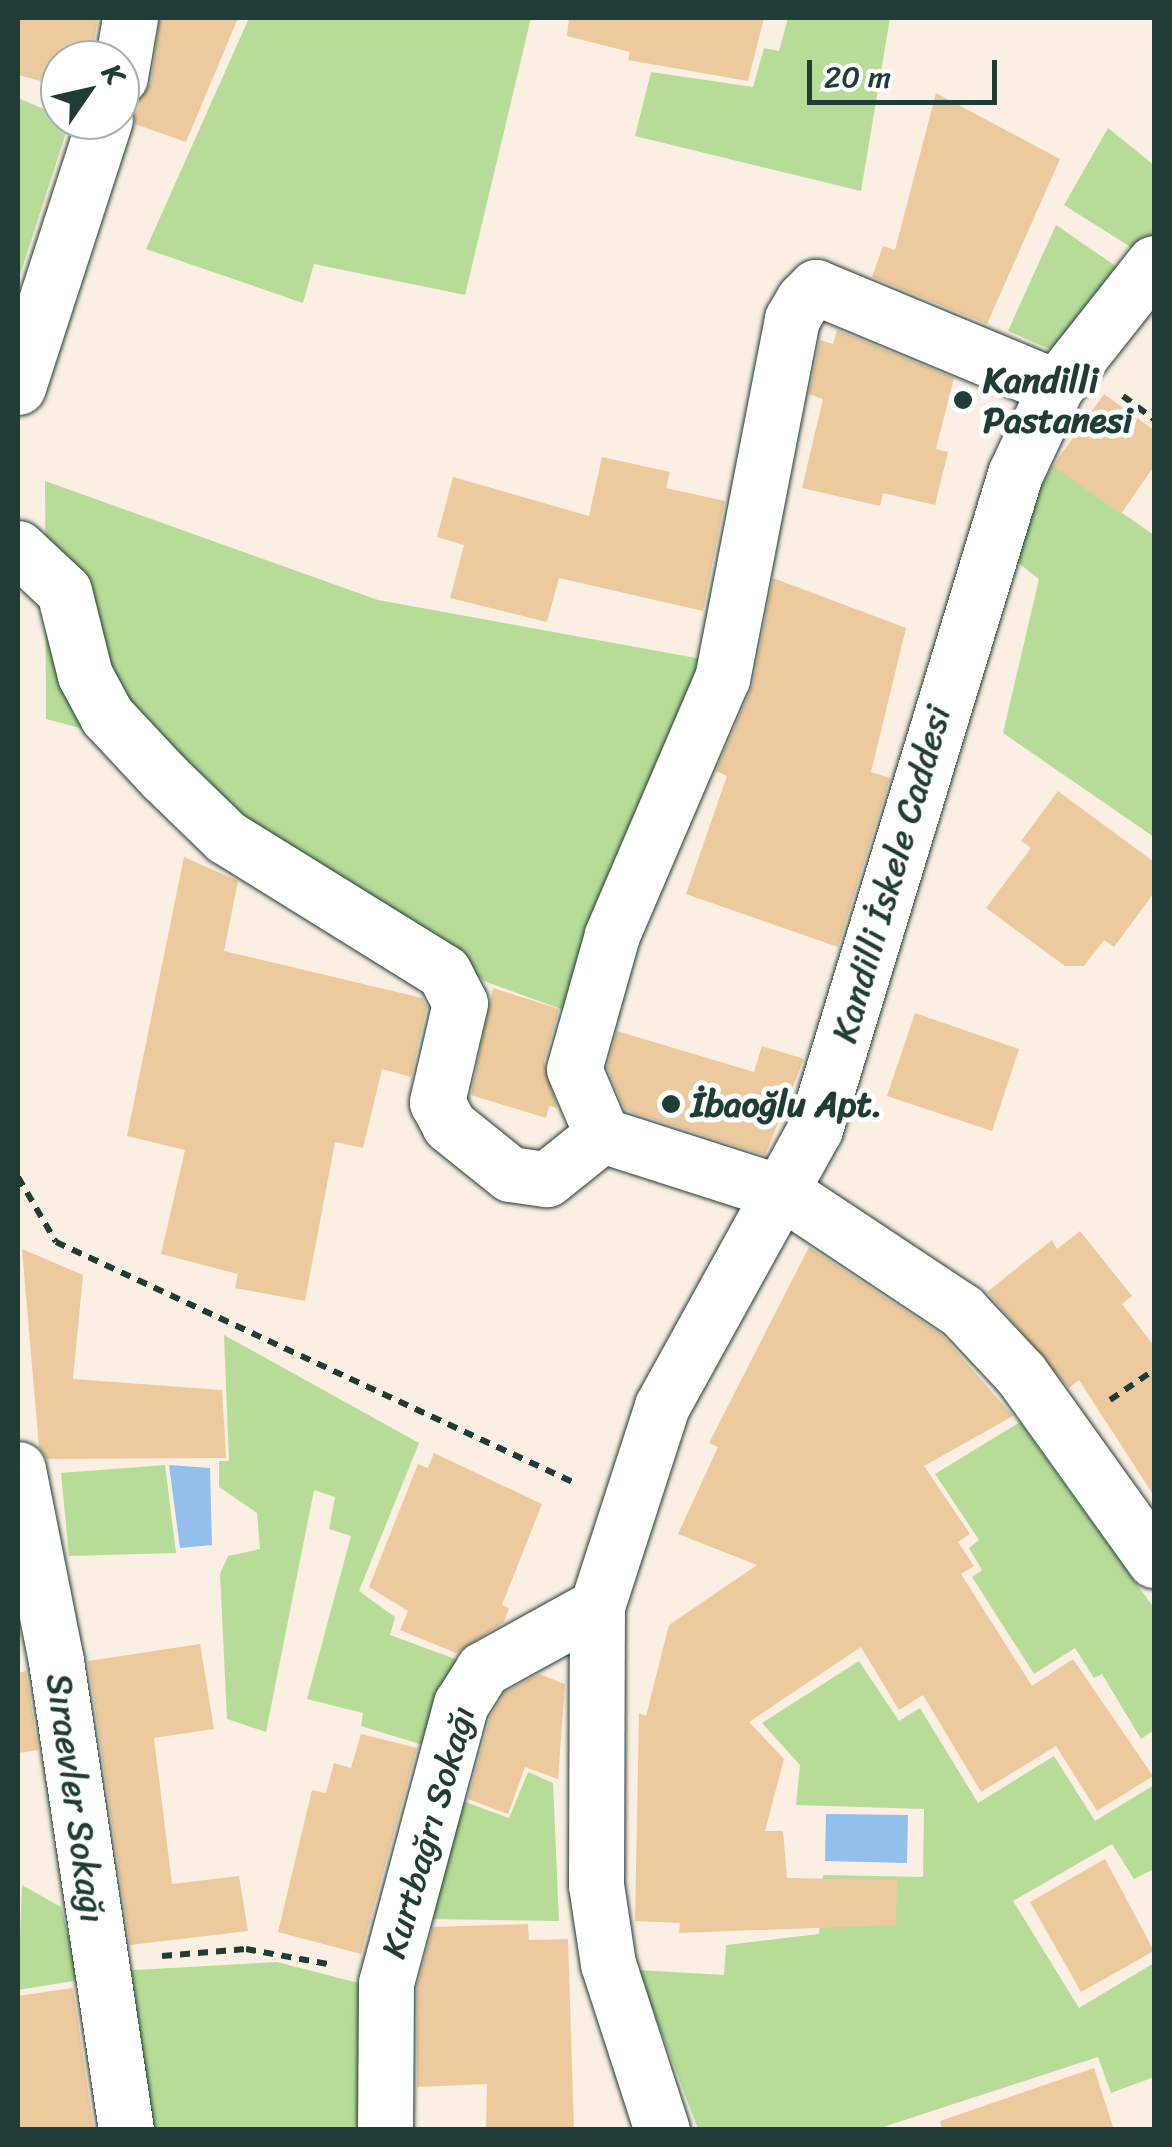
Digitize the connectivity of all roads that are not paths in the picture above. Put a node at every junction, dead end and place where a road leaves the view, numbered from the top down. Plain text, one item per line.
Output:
1 (98, 140) edge
2 (1154, 263) edge
3 (18, 387) edge
4 (1056, 388) junction
5 (18, 548) edge
6 (602, 1136) junction
7 (786, 1194) junction
8 (18, 1469) edge
9 (1154, 1560) edge
10 (597, 1606) junction
11 (126, 2130) edge
12 (384, 2130) edge
13 (662, 2130) edge

1 - 3 street
2 - 4 street, Kandilli İskele Caddesi
4 - 6 street
4 - 7 street, Kandilli İskele Caddesi
5 - 6 street
6 - 7 street
7 - 9 street
7 - 10 street, Kandilli İskele Caddesi
8 - 11 street, Sıraevler Sokağı
10 - 12 street, Kurtbağrı Sokağı
10 - 13 street, Kandilli İskele Caddesi

